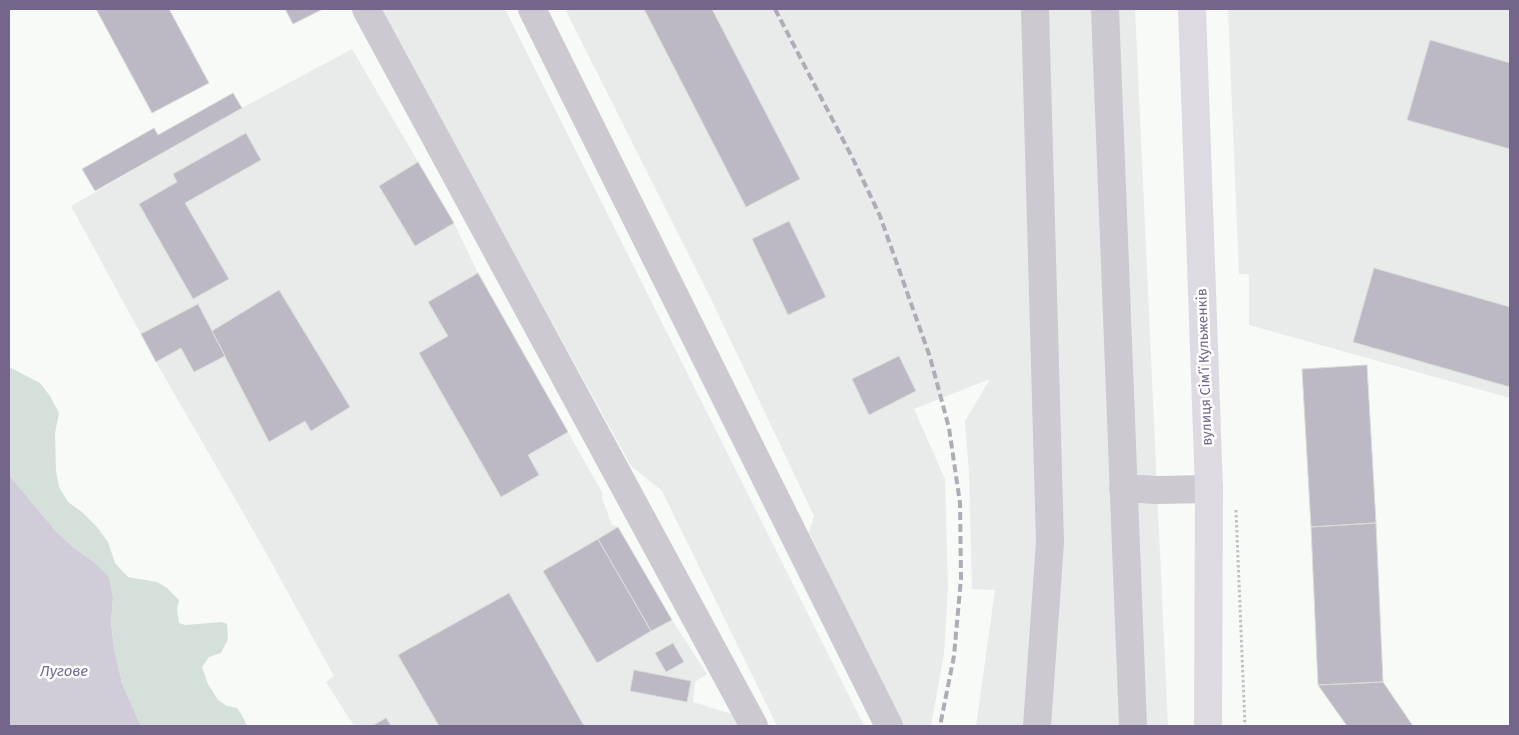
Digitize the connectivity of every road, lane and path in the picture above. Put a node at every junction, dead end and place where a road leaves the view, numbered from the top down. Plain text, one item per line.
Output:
1 (366, 9) edge
2 (532, 9) edge
3 (1035, 9) edge
4 (1105, 9) edge
5 (1192, 9) edge
6 (1123, 488) junction
7 (1210, 489) junction
8 (754, 726) edge
9 (890, 726) edge
10 (1037, 726) edge
11 (1132, 726) edge
12 (1208, 726) edge

1 - 8 lane
2 - 9 lane
3 - 10 lane
4 - 6 lane
5 - 7 main road, вулиця Сімʼї Кульженків
6 - 7 lane
6 - 11 lane
7 - 12 main road, вулиця Сімʼї Кульженків

